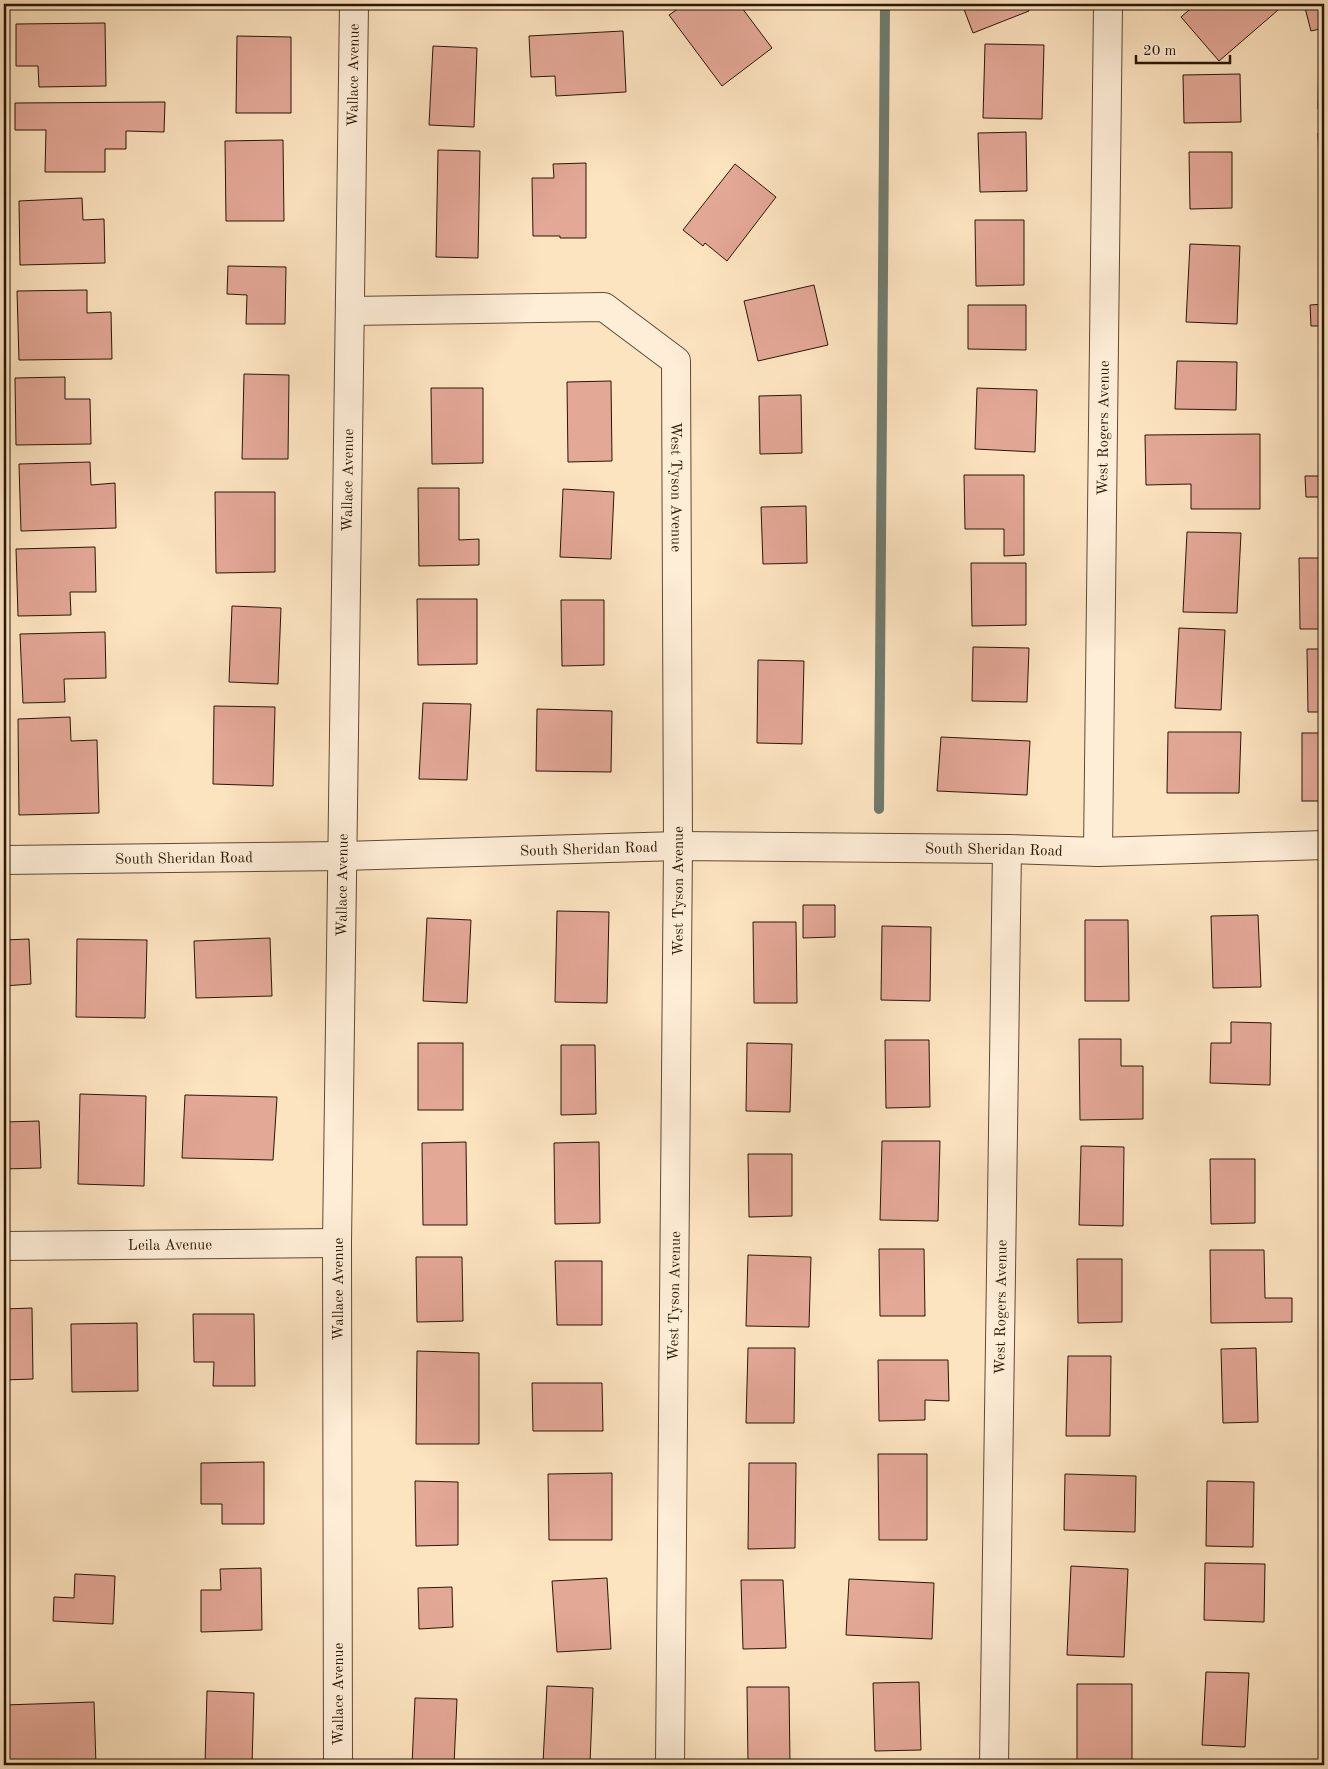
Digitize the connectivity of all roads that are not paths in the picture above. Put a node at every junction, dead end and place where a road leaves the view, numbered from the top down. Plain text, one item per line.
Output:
1 (354, 4) edge
2 (1108, 4) edge
3 (351, 311) junction
4 (1324, 845) edge
5 (678, 846) junction
6 (1007, 849) junction
7 (1098, 852) junction
8 (343, 856) junction
9 (4, 860) edge
10 (337, 1243) junction
11 (4, 1246) edge
12 (338, 1765) edge
13 (670, 1765) edge
14 (994, 1765) edge

1 - 3 street, Wallace Avenue
2 - 7 street, West Rogers Avenue
3 - 5 street, West Tyson Avenue
3 - 8 street, Wallace Avenue
4 - 7 street, South Sheridan Road
5 - 6 street, South Sheridan Road
5 - 8 street, South Sheridan Road
5 - 13 street, West Tyson Avenue
6 - 7 street, South Sheridan Road
6 - 14 street, West Rogers Avenue
8 - 9 street, South Sheridan Road
8 - 10 street, Wallace Avenue
10 - 11 street, Leila Avenue
10 - 12 street, Wallace Avenue

